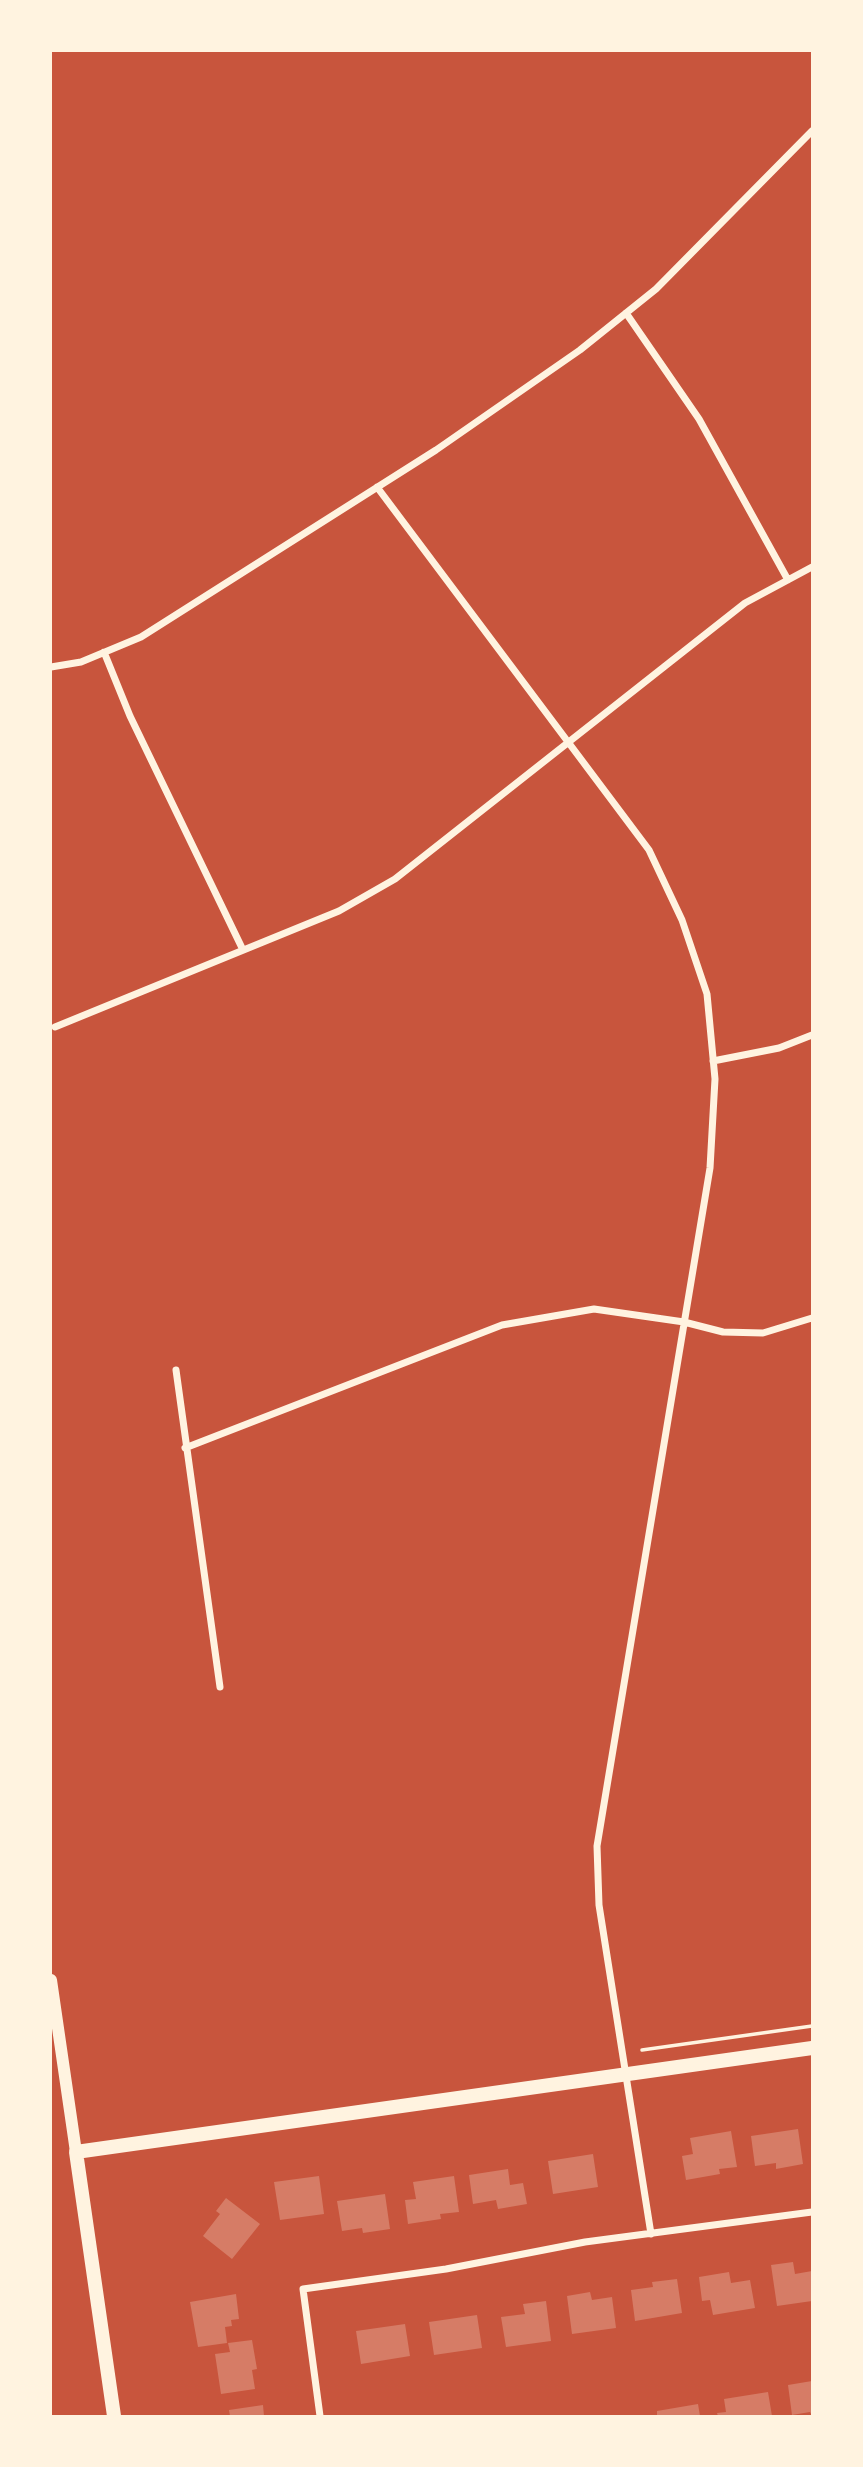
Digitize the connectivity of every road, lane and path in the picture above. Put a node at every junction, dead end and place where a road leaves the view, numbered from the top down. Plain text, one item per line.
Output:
1 (812, 131) edge
2 (626, 313) junction
3 (377, 487) junction
4 (812, 567) edge
5 (788, 580) junction
6 (104, 652) junction
7 (51, 667) edge
8 (568, 743) junction
9 (243, 950) junction
10 (54, 1027) dead end
11 (812, 1035) edge
12 (713, 1061) junction
13 (812, 1318) edge
14 (684, 1322) junction
15 (176, 1370) dead end
16 (185, 1448) junction
17 (220, 1687) dead end
18 (51, 1980) edge
19 (812, 2026) edge
20 (812, 2048) edge
21 (642, 2050) dead end
22 (626, 2075) junction
23 (76, 2152) junction
24 (812, 2212) edge
25 (651, 2234) junction
26 (114, 2416) edge
27 (320, 2416) edge

1 - 2 street
2 - 3 street
2 - 5 street
3 - 6 street
3 - 8 street
4 - 5 street
5 - 8 street
6 - 7 street
6 - 9 street
8 - 9 street
8 - 12 street
9 - 10 street
11 - 12 street
12 - 14 street
13 - 14 street
14 - 16 street
14 - 22 street
15 - 16 street
16 - 17 street
18 - 23 street
19 - 21 path
20 - 22 main road
22 - 23 main road
22 - 25 street
23 - 26 main road
24 - 25 street
25 - 27 street

